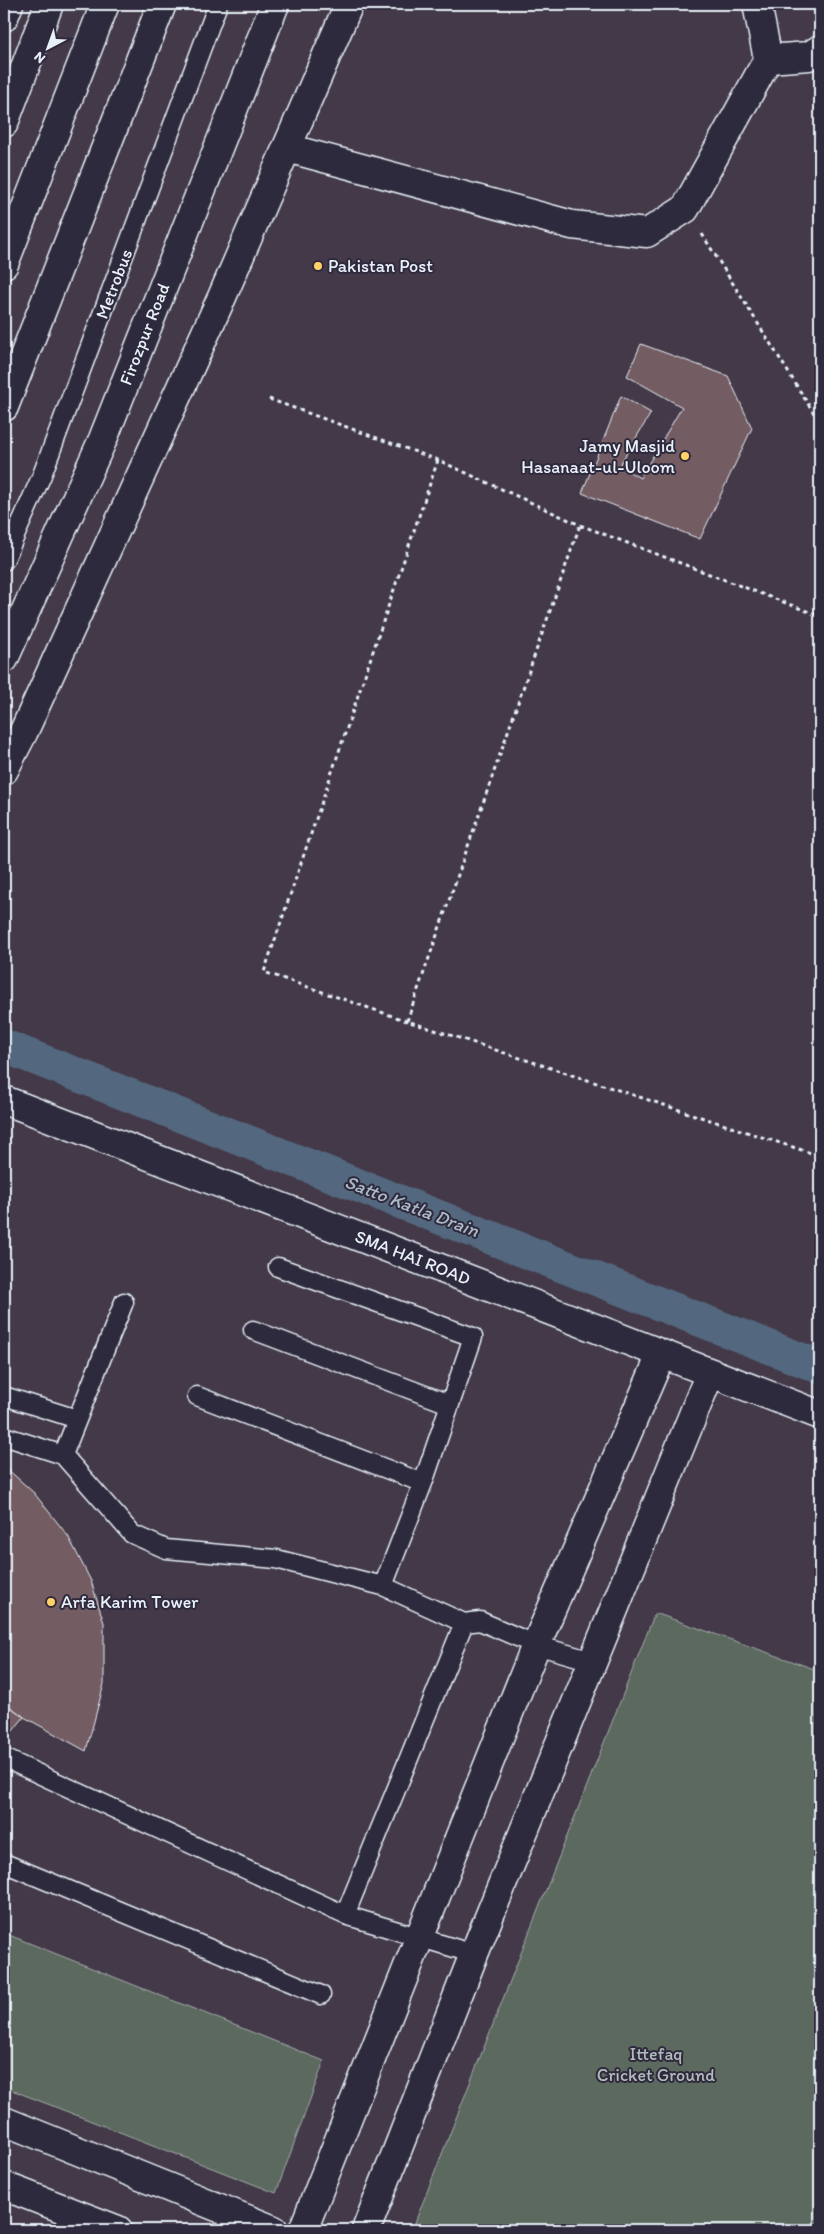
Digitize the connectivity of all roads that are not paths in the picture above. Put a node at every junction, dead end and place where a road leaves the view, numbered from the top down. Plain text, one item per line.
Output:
1 (8, 4) edge
2 (50, 4) edge
3 (105, 4) edge
4 (162, 4) edge
5 (218, 4) edge
6 (275, 4) edge
7 (349, 4) edge
8 (757, 4) edge
9 (4, 17) edge
10 (768, 59) junction
11 (816, 59) edge
12 (4, 123) edge
13 (287, 148) junction
14 (4, 264) edge
15 (4, 406) edge
16 (4, 561) edge
17 (4, 659) edge
18 (4, 770) edge
19 (4, 1100) edge
20 (278, 1267) dead end
21 (124, 1302) dead end
22 (253, 1330) dead end
23 (660, 1355) junction
24 (710, 1373) junction
25 (4, 1396) edge
26 (197, 1396) dead end
27 (449, 1404) junction
28 (820, 1415) edge
29 (77, 1419) junction
30 (4, 1436) edge
31 (63, 1455) junction
32 (422, 1483) junction
33 (383, 1586) junction
34 (464, 1624) junction
35 (536, 1645) junction
36 (592, 1661) junction
37 (4, 1758) edge
38 (4, 1863) edge
39 (345, 1916) junction
40 (420, 1939) junction
41 (474, 1954) junction
42 (321, 1995) dead end
43 (4, 2120) edge
44 (4, 2186) edge
45 (107, 2228) edge
46 (274, 2230) edge
47 (303, 2230) edge
48 (366, 2230) edge

1 - 9 street
2 - 12 street
3 - 14 street
4 - 15 street
5 - 16 lane, Metrobus
6 - 17 street, Firozpur Road
7 - 13 street
8 - 10 street
10 - 11 street
10 - 13 street
13 - 18 street
19 - 23 street, SMA HAI ROAD
20 - 27 lane
21 - 29 lane
22 - 27 lane
23 - 24 street, SMA HAI ROAD
23 - 35 street
24 - 28 street, SMA HAI ROAD
24 - 36 street
25 - 29 lane
26 - 32 lane
27 - 32 lane
29 - 31 lane
30 - 31 lane
31 - 33 lane
32 - 33 lane
33 - 34 lane
34 - 35 lane
34 - 39 lane
35 - 36 lane
35 - 40 street
36 - 41 street
37 - 39 lane
38 - 42 lane
39 - 40 lane
40 - 41 lane
40 - 47 street
41 - 48 street
43 - 46 street
44 - 45 street

